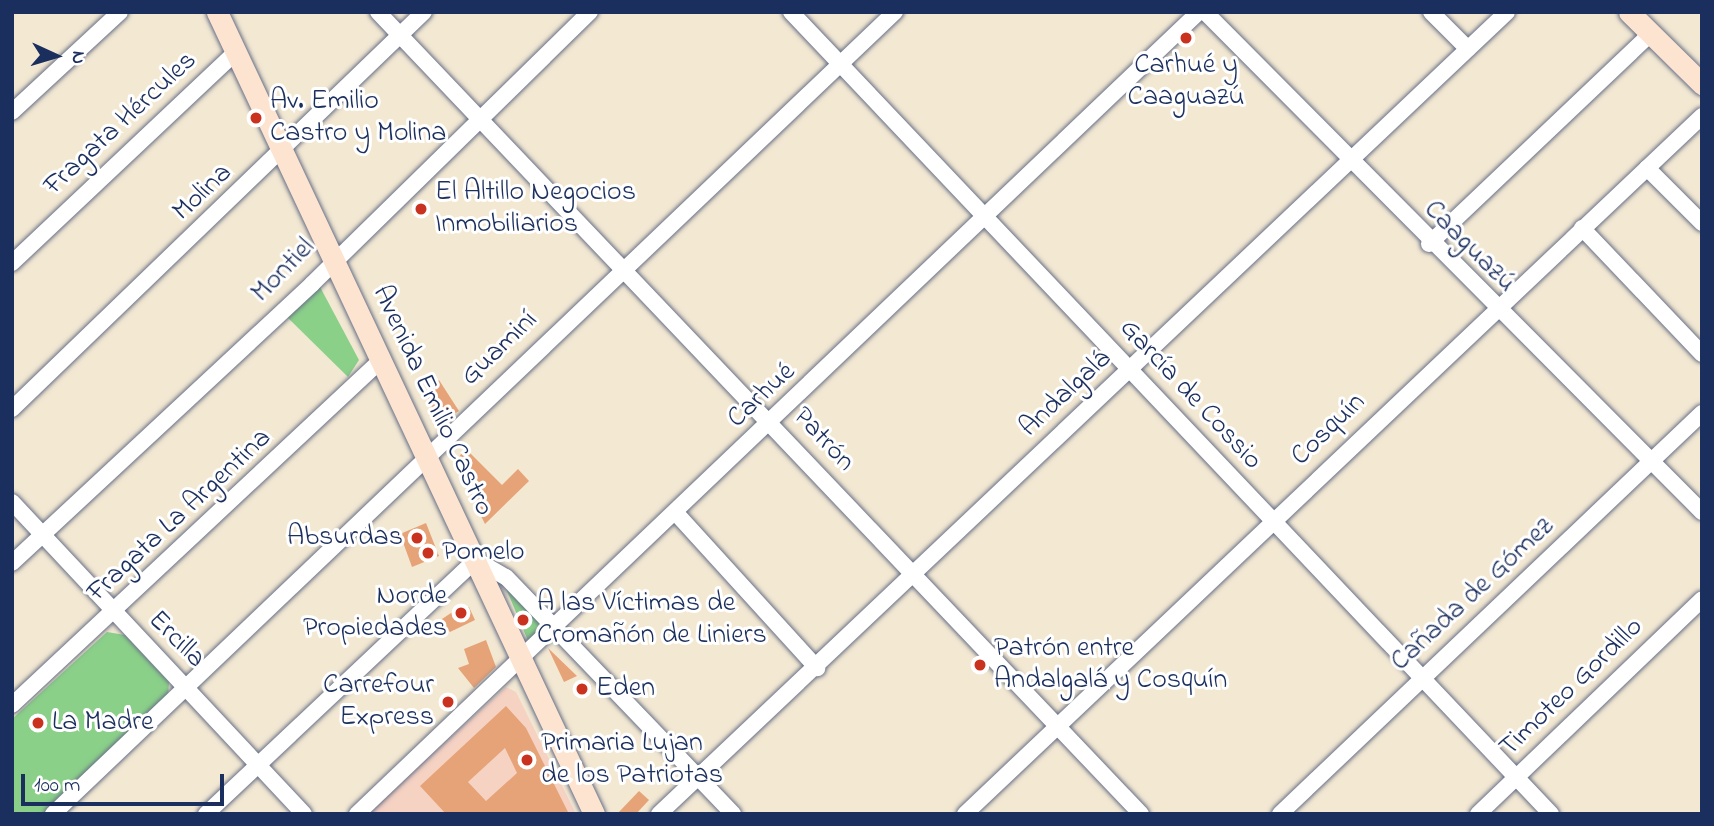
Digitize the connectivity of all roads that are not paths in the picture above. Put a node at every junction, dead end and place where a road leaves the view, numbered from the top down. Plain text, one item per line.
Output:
1 (120, 12) edge
2 (217, 12) edge
3 (378, 12) edge
4 (424, 12) edge
5 (590, 12) edge
6 (791, 12) edge
7 (895, 12) edge
8 (1199, 12) edge
9 (1205, 12) edge
10 (1431, 12) edge
11 (1507, 12) edge
12 (1629, 12) edge
13 (1650, 34) junction
14 (399, 35) junction
15 (1468, 49) junction
16 (235, 53) junction
17 (840, 63) junction
18 (1702, 84) edge
19 (12, 112) edge
20 (1702, 116) edge
21 (478, 118) junction
22 (282, 148) junction
23 (1346, 161) junction
24 (1647, 168) junction
25 (988, 219) junction
26 (1702, 223) edge
27 (1582, 228) junction
28 (1429, 244) junction
29 (333, 258) junction
30 (12, 263) edge
31 (624, 265) junction
32 (1494, 309) junction
33 (1702, 354) edge
34 (380, 361) junction
35 (1130, 370) junction
36 (12, 409) edge
37 (1702, 413) edge
38 (772, 424) junction
39 (426, 456) junction
40 (1652, 461) junction
41 (12, 502) edge
42 (1702, 512) edge
43 (676, 513) junction
44 (1273, 521) junction
45 (43, 536) junction
46 (477, 560) junction
47 (12, 563) edge
48 (912, 576) junction
49 (1702, 599) edge
50 (114, 615) junction
51 (556, 628) junction
52 (522, 660) junction
53 (817, 668) junction
54 (1422, 678) junction
55 (187, 688) junction
56 (12, 705) edge
57 (1058, 726) junction
58 (260, 764) junction
59 (699, 778) junction
60 (1517, 778) junction
61 (53, 814) edge
62 (206, 814) edge
63 (304, 814) edge
64 (357, 814) edge
65 (594, 814) edge
66 (659, 814) edge
67 (733, 814) edge
68 (965, 814) edge
69 (1141, 814) edge
70 (1280, 814) edge
71 (1478, 814) edge
72 (1551, 814) edge

1 - 19 street
2 - 16 main road, Avenida Emilio Castro
3 - 14 street, Patrón
4 - 14 street, Molina
5 - 21 street, Montiel
6 - 17 street, García de Cossio
7 - 17 street, Guaminí
8 - 25 street, Carhué
9 - 23 street, Caaguazú
10 - 15 street
11 - 15 street, Andalgalá
12 - 13 main road
13 - 18 main road
13 - 28 street
14 - 21 street, Patrón
14 - 22 street, Molina
15 - 23 street, Andalgalá
16 - 22 main road, Avenida Emilio Castro
16 - 30 street, Fragata Hércules
17 - 25 street, García de Cossio
17 - 31 street, Guaminí
20 - 24 street, Cosquín
21 - 29 street, Montiel
21 - 31 street, Patrón
22 - 29 main road, Avenida Emilio Castro
22 - 36 street, Molina
23 - 28 street, Caaguazú
23 - 35 street, Andalgalá
24 - 26 street
24 - 27 street, Cosquín
25 - 35 street, García de Cossio
25 - 38 street, Carhué
27 - 32 street, Cosquín
27 - 33 street
28 - 32 street, Caaguazú
29 - 34 main road, Avenida Emilio Castro
29 - 45 street, Montiel
31 - 38 street, Patrón
31 - 39 street, Guaminí
32 - 40 street, Caaguazú
32 - 44 street, Cosquín
34 - 39 main road, Avenida Emilio Castro
34 - 50 street, Fragata La Argentina
35 - 44 street, García de Cossio
35 - 48 street, Andalgalá
37 - 40 street, Cañada de Gómez
38 - 43 street, Carhué
38 - 48 street, Patrón
39 - 46 main road, Avenida Emilio Castro
39 - 55 street, Guaminí
40 - 42 street, Caaguazú
40 - 54 street, Cañada de Gómez
41 - 45 street, Ercilla
43 - 51 street, Carhué
43 - 53 street
44 - 54 street, García de Cossio
44 - 57 street, Cosquín
45 - 47 street, Montiel
45 - 50 street, Ercilla
46 - 51 street
46 - 52 main road, Avenida Emilio Castro
46 - 58 street
48 - 53 street, Andalgalá
48 - 57 street, Patrón
49 - 60 street, Timoteo Gordillo
50 - 55 street, Ercilla
50 - 56 street, Fragata La Argentina
51 - 52 street, Carhué
51 - 59 street
52 - 64 street, Carhué
52 - 65 main road, Avenida Emilio Castro
53 - 59 street, Andalgalá
54 - 60 street, García de Cossio
54 - 70 street, Cañada de Gómez
55 - 58 street, Ercilla
55 - 61 street, Guaminí
57 - 68 street, Cosquín
57 - 69 street, Patrón
58 - 62 street
58 - 63 street, Ercilla
59 - 66 street, Andalgalá
59 - 67 street
60 - 71 street, Timoteo Gordillo
60 - 72 street, García de Cossio

